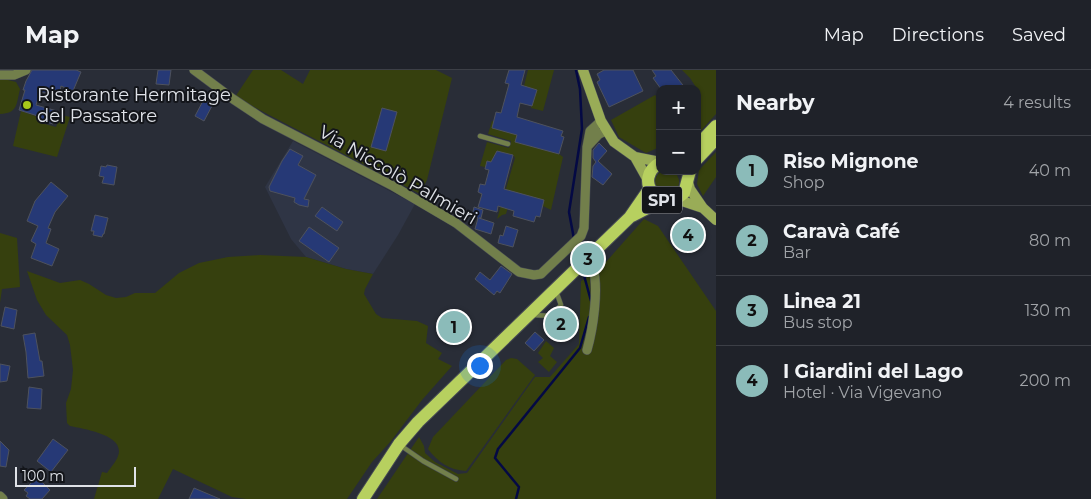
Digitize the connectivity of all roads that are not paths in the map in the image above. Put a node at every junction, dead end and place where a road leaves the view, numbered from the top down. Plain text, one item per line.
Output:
1 (26, 70) edge
2 (194, 70) edge
3 (583, 70) edge
4 (0, 75) edge
5 (605, 123) junction
6 (716, 126) edge
7 (480, 136) dead end
8 (716, 139) edge
9 (701, 142) edge
10 (508, 144) dead end
11 (701, 155) edge
12 (635, 158) junction
13 (656, 161) edge
14 (656, 166) edge
15 (689, 176) edge
16 (649, 185) junction
17 (670, 199) junction
18 (703, 208) junction
19 (630, 217) junction
20 (716, 220) edge
21 (586, 259) junction
22 (587, 350) dead end
23 (399, 444) junction
24 (456, 480) dead end
25 (0, 496) edge
26 (3, 499) edge
27 (362, 499) edge

1 - 4 street
2 - 5 street, Via Niccolò Palmieri
3 - 5 street
5 - 12 street
6 - 9 main road
7 - 10 lane
8 - 11 main road
12 - 13 street
12 - 16 street
14 - 16 main road, SP1
15 - 17 main road, SP1
15 - 18 street
16 - 17 main road, SP1
16 - 19 main road, SP1
17 - 18 street
17 - 19 main road, SP1
18 - 20 street
19 - 21 main road, SP1
21 - 22 street
21 - 23 main road, SP1
23 - 24 lane
23 - 27 main road, SP1
25 - 26 street

